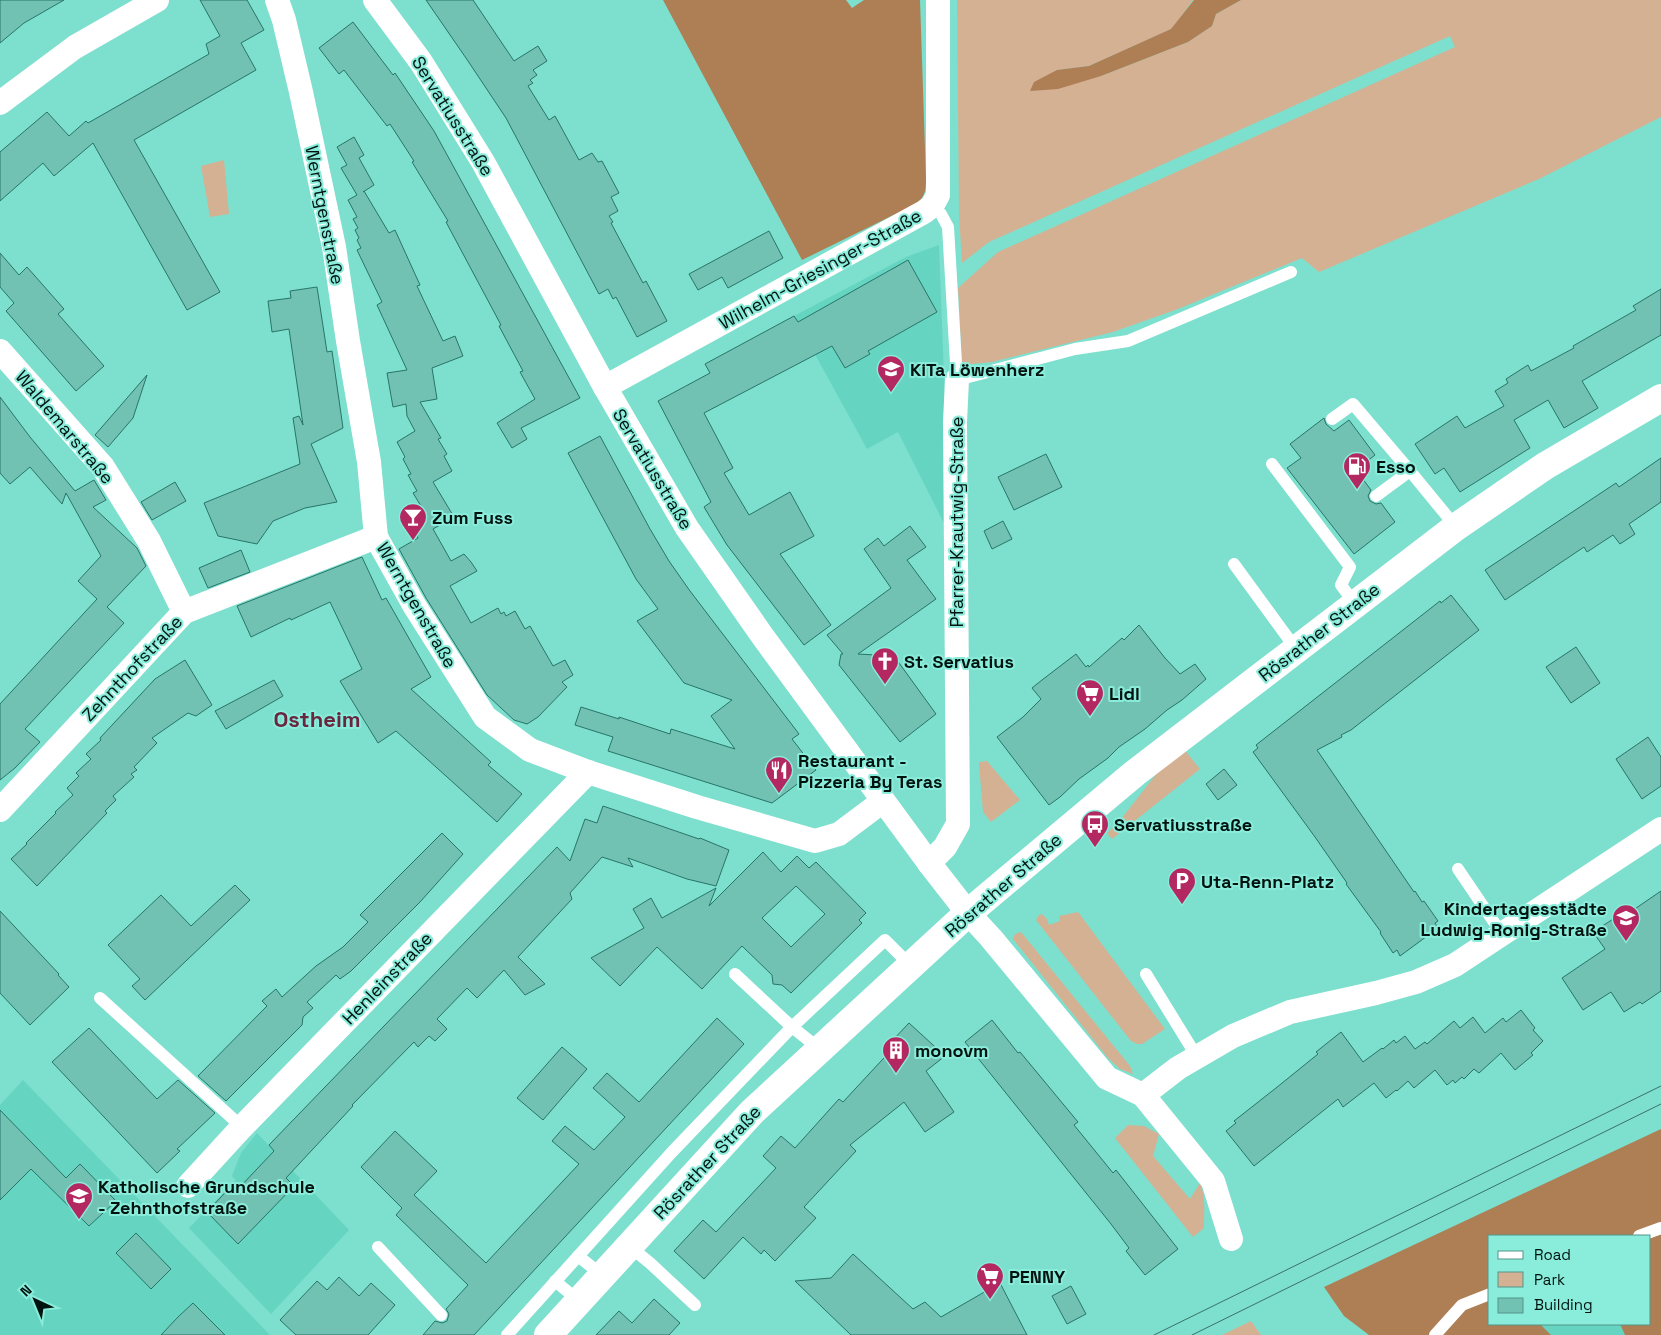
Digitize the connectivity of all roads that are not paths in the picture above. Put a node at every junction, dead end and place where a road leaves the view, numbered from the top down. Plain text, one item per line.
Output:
1 (157, 0) edge
2 (277, 0) edge
3 (375, 0) edge
4 (938, 0) edge
5 (0, 103) edge
6 (932, 206) junction
7 (1291, 272) dead end
8 (0, 351) edge
9 (957, 380) junction
10 (605, 387) junction
11 (1661, 398) edge
12 (1332, 419) dead end
13 (1272, 464) dead end
14 (1410, 471) junction
15 (1376, 496) dead end
16 (1456, 527) junction
17 (376, 537) junction
18 (1234, 564) dead end
19 (1355, 604) junction
20 (184, 612) junction
21 (1296, 649) junction
22 (588, 772) junction
23 (883, 801) junction
24 (0, 810) edge
25 (1661, 829) edge
26 (929, 863) junction
27 (1458, 869) dead end
28 (968, 913) junction
29 (1502, 934) junction
30 (910, 966) junction
31 (735, 974) dead end
32 (1146, 974) dead end
33 (100, 998) dead end
34 (792, 1027) junction
35 (821, 1050) junction
36 (1197, 1057) junction
37 (1144, 1094) junction
38 (242, 1127) junction
39 (188, 1186) dead end
40 (1661, 1228) edge
41 (1642, 1235) edge
42 (1231, 1239) dead end
43 (629, 1246) junction
44 (378, 1247) dead end
45 (578, 1256) junction
46 (602, 1276) junction
47 (555, 1281) junction
48 (1488, 1295) edge
49 (579, 1301) junction
50 (695, 1305) dead end
51 (440, 1315) dead end
52 (507, 1335) edge
53 (548, 1335) edge
54 (1435, 1335) edge

1 - 5 street
2 - 17 street, Werntgenstraße
3 - 10 street, Servatiusstraße
4 - 6 street, Wilhelm-Griesinger-Straße
6 - 9 lane
6 - 10 street, Wilhelm-Griesinger-Straße
7 - 9 lane
8 - 20 street, Waldemarstraße
9 - 26 street, Pfarrer-Krautwig-Straße
10 - 23 street, Servatiusstraße
11 - 16 main road, Rösrather Straße
12 - 14 lane
13 - 19 lane
14 - 15 lane
14 - 16 lane
16 - 19 main road, Rösrather Straße
17 - 20 street, Zehnthofstraße
17 - 22 street, Werntgenstraße
18 - 21 lane
19 - 21 main road, Rösrather Straße
20 - 24 street, Zehnthofstraße
21 - 28 main road, Rösrather Straße
22 - 23 street, Werntgenstraße
22 - 38 street, Henleinstraße
23 - 26 street, Servatiusstraße
25 - 29 street
26 - 28 street, Servatiusstraße
27 - 29 lane
28 - 30 main road, Rösrather Straße
28 - 37 street, Servatiusstraße
29 - 36 street
30 - 34 lane
30 - 35 main road, Rösrather Straße
31 - 34 lane
32 - 36 lane
33 - 38 lane
34 - 35 lane
34 - 45 lane
35 - 43 main road, Rösrather Straße
36 - 37 street
37 - 42 street
38 - 39 street, Henleinstraße
40 - 41 lane
43 - 46 main road, Rösrather Straße
43 - 50 lane
44 - 51 lane
45 - 46 lane
45 - 47 lane
46 - 49 main road, Rösrather Straße
47 - 49 lane
47 - 52 lane
48 - 54 lane
49 - 53 main road, Rösrather Straße

